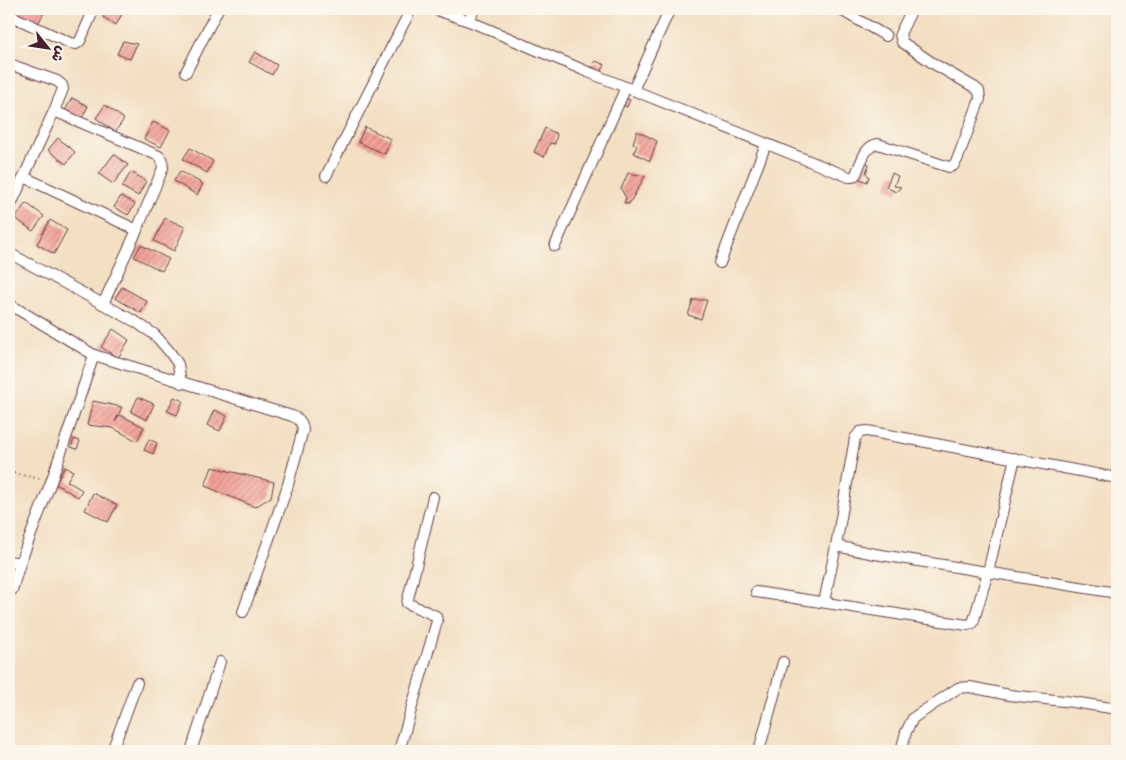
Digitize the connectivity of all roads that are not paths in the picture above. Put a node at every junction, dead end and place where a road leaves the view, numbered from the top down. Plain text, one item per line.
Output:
1 (94, 9) edge
2 (218, 9) edge
3 (411, 9) edge
4 (434, 9) edge
5 (474, 9) edge
6 (670, 9) edge
7 (838, 9) edge
8 (912, 9) edge
9 (9, 16) edge
10 (469, 21) junction
11 (886, 36) dead end
12 (9, 64) edge
13 (186, 72) dead end
14 (629, 89) junction
15 (54, 111) junction
16 (766, 144) junction
17 (24, 176) junction
18 (326, 176) dead end
19 (9, 209) edge
20 (137, 230) junction
21 (555, 246) dead end
22 (9, 253) edge
23 (720, 262) dead end
24 (9, 304) edge
25 (103, 304) junction
26 (94, 355) junction
27 (182, 383) junction
28 (1015, 458) junction
29 (1117, 478) edge
30 (433, 497) dead end
31 (836, 546) junction
32 (9, 561) edge
33 (20, 563) junction
34 (988, 572) junction
35 (12, 590) dead end
36 (756, 592) dead end
37 (1117, 593) edge
38 (824, 602) junction
39 (243, 612) dead end
40 (220, 662) dead end
41 (783, 662) dead end
42 (137, 682) dead end
43 (1117, 709) edge
44 (112, 751) edge
45 (191, 751) edge
46 (399, 751) edge
47 (759, 751) edge
48 (901, 751) edge

1 - 9 street
2 - 13 street
3 - 18 street
4 - 10 street
5 - 10 street
6 - 14 street
7 - 11 street
8 - 16 street
10 - 14 street
12 - 15 street
14 - 16 street
14 - 21 street
15 - 17 street
15 - 20 street
16 - 23 street
17 - 19 street
17 - 20 street
20 - 25 street
22 - 25 street
24 - 26 street
25 - 27 street
26 - 27 street
26 - 33 street
27 - 39 street
28 - 29 street
28 - 31 street
28 - 34 street
30 - 46 street
31 - 34 street
31 - 38 street
32 - 33 street
33 - 35 street
34 - 37 street
34 - 38 street
36 - 38 street
40 - 45 street
41 - 47 street
42 - 44 street
43 - 48 street

